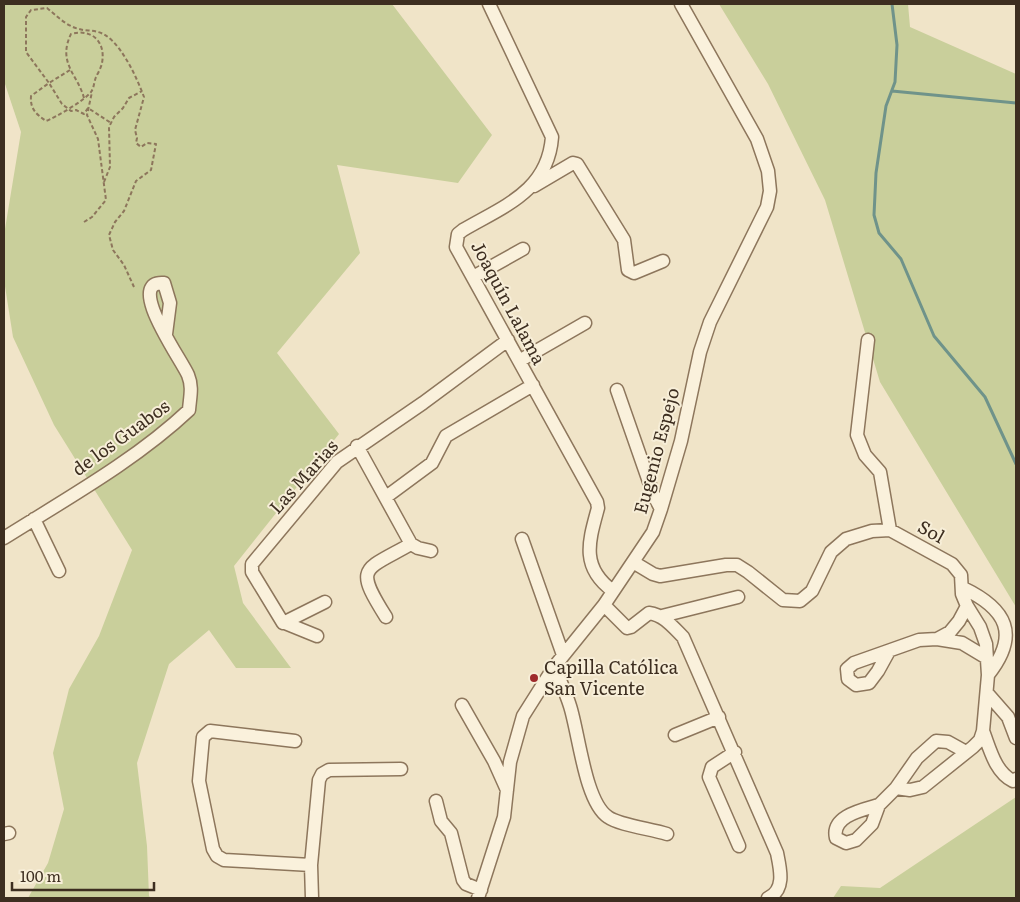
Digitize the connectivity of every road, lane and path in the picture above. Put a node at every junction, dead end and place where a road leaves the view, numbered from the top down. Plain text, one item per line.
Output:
1 (489, 4) edge
2 (681, 4) edge
3 (70, 70) junction
4 (49, 83) junction
5 (142, 91) junction
6 (92, 92) junction
7 (84, 98) junction
8 (67, 108) junction
9 (88, 108) junction
10 (111, 123) junction
11 (103, 184) junction
12 (533, 187) junction
13 (84, 222) dead end
14 (523, 249) dead end
15 (663, 261) dead end
16 (473, 277) junction
17 (134, 287) dead end
18 (585, 323) dead end
19 (166, 334) dead end
20 (508, 340) junction
21 (868, 340) dead end
22 (519, 361) junction
23 (533, 385) junction
24 (617, 390) dead end
25 (357, 446) junction
26 (386, 498) junction
27 (662, 509) junction
28 (34, 519) junction
29 (890, 530) junction
30 (4, 538) edge
31 (522, 539) dead end
32 (411, 544) junction
33 (431, 551) dead end
34 (633, 562) junction
35 (59, 571) dead end
36 (963, 588) junction
37 (613, 592) junction
38 (738, 597) dead end
39 (324, 602) dead end
40 (604, 605) junction
41 (967, 606) junction
42 (662, 616) junction
43 (386, 617) dead end
44 (285, 623) junction
45 (317, 636) dead end
46 (938, 638) junction
47 (889, 651) dead end
48 (563, 655) junction
49 (987, 658) junction
50 (554, 667) junction
51 (988, 675) junction
52 (987, 693) junction
53 (462, 705) dead end
54 (719, 717) junction
55 (983, 731) junction
56 (675, 735) dead end
57 (1016, 738) edge
58 (295, 740) dead end
59 (735, 752) junction
60 (966, 752) junction
61 (401, 769) dead end
62 (1016, 780) edge
63 (896, 788) junction
64 (507, 790) junction
65 (436, 801) dead end
66 (879, 805) dead end
67 (667, 834) dead end
68 (738, 846) dead end
69 (311, 866) junction
70 (479, 894) edge
71 (312, 898) edge
72 (768, 898) edge

1 - 12 street
2 - 27 street, Eugenio Espejo
3 - 4 path
3 - 6 path
3 - 7 path
4 - 5 path
4 - 8 path
4 - 8 path
5 - 10 path
5 - 17 path
6 - 7 path
6 - 9 path
7 - 8 path
8 - 9 path
9 - 10 path
9 - 11 path
10 - 11 path
11 - 13 path
12 - 15 street, Joaquín Lalama
12 - 16 street, Joaquín Lalama
14 - 16 street
16 - 20 street, Joaquín Lalama
18 - 22 street
19 - 28 street, de los Guabos
20 - 22 street, Joaquín Lalama
20 - 25 street, Las Marias
21 - 29 street
22 - 23 street, Joaquín Lalama
23 - 26 street
23 - 37 street, Joaquín Lalama
24 - 27 street
25 - 26 street
25 - 44 street, Las Marias
26 - 32 street
27 - 34 street, Eugenio Espejo
28 - 30 street, de los Guabos
28 - 35 street
29 - 34 street, Sol
29 - 36 street, Sol
31 - 48 street
32 - 33 street
32 - 43 street
34 - 37 street, Eugenio Espejo
36 - 41 street, Sol
36 - 51 street
37 - 40 street, Eugenio Espejo
38 - 42 street
39 - 44 street
40 - 42 street
40 - 48 street, Eugenio Espejo
41 - 46 street
41 - 49 street, Sol
42 - 54 street
44 - 45 street
46 - 47 street
46 - 49 street
48 - 50 street, Eugenio Espejo
49 - 51 street, Sol
50 - 64 street, Eugenio Espejo
50 - 67 street
51 - 52 street, Sol
52 - 55 street, Sol
52 - 57 street
53 - 64 street
54 - 56 street
54 - 59 street
55 - 60 street
55 - 62 street
58 - 69 street
59 - 68 street
59 - 72 street
60 - 63 street
60 - 63 street
61 - 69 street
63 - 66 street
64 - 70 street, Eugenio Espejo
65 - 70 street
69 - 71 street

